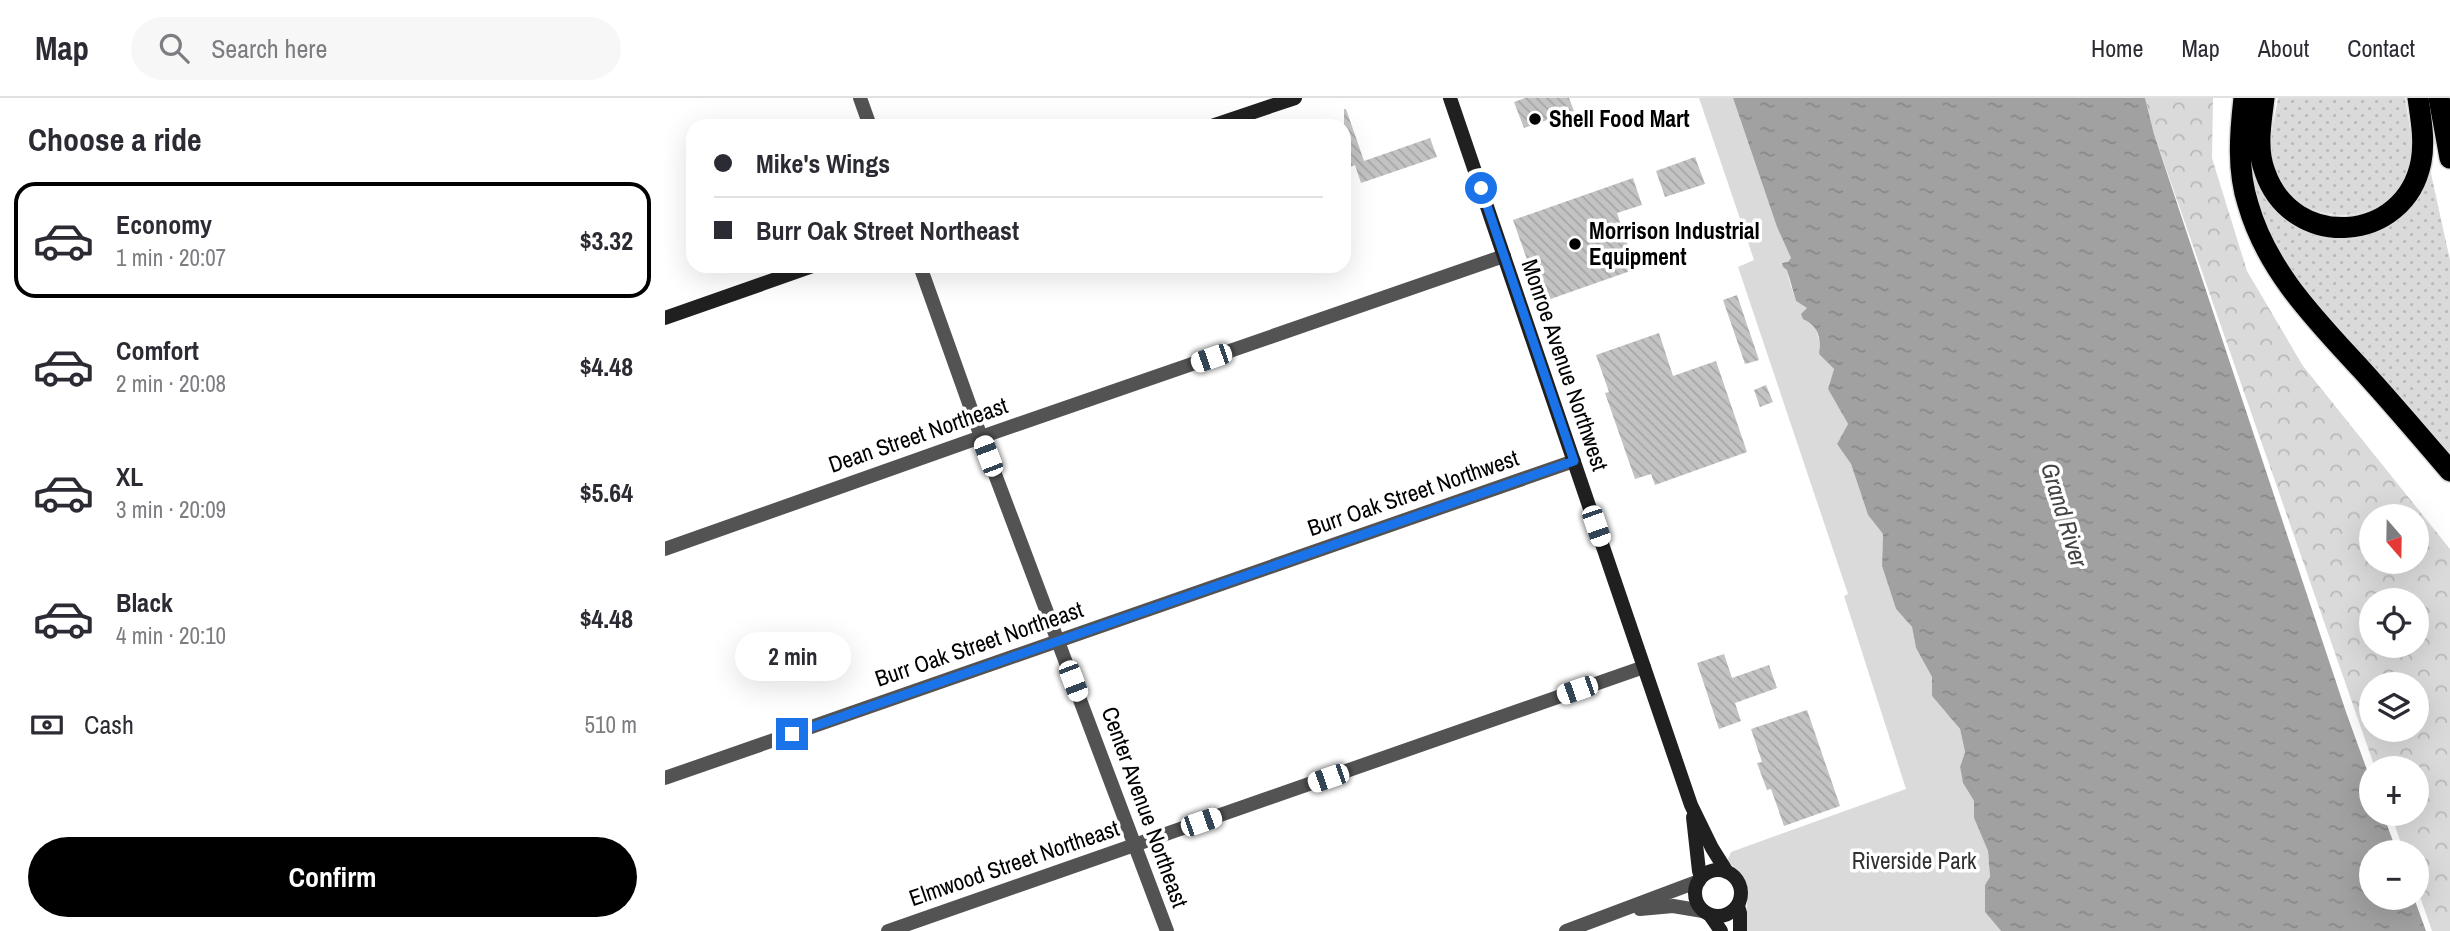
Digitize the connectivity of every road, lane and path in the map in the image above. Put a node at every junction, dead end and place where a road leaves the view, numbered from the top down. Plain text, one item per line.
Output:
1 (860, 98) edge
2 (1295, 98) edge
3 (1450, 98) edge
4 (2244, 98) edge
5 (2264, 98) edge
6 (2418, 98) edge
7 (2439, 98) edge
8 (868, 119) edge
9 (1233, 119) edge
10 (2450, 158) edge
11 (1504, 256) junction
12 (793, 273) edge
13 (922, 273) edge
14 (665, 318) edge
15 (981, 437) junction
16 (1574, 461) junction
17 (2450, 471) edge
18 (665, 549) edge
19 (1268, 568) joint
20 (1058, 640) junction
21 (1644, 667) junction
22 (665, 778) edge
23 (1691, 806) junction
24 (1135, 845) junction
25 (1727, 872) junction
26 (1700, 879) junction
27 (1738, 906) junction
28 (1628, 910) junction
29 (1707, 913) junction
30 (888, 931) edge
31 (1167, 931) edge
32 (1566, 931) edge
33 (1721, 931) edge
34 (1740, 931) edge

1 - 8 street
2 - 9 main road
3 - 11 main road, Monroe Avenue Northwest
4 - 17 highway
5 - 6 highway
7 - 10 highway
11 - 15 street, Dean Street Northeast
11 - 16 main road, Monroe Avenue Northwest
12 - 14 main road
13 - 15 street, Center Avenue Northeast
15 - 18 street, Dean Street Northeast
15 - 20 street, Center Avenue Northeast
16 - 19 street, Burr Oak Street Northwest
16 - 21 main road, Monroe Avenue Northwest
19 - 20 street, Burr Oak Street Northeast
20 - 22 street, Burr Oak Street Northeast
20 - 24 street, Center Avenue Northeast
21 - 23 main road, Monroe Avenue Northwest
21 - 24 street, Elmwood Street Northeast
23 - 25 main road, Monroe Avenue Northwest
23 - 26 main road, Monroe Avenue Northwest
24 - 30 street, Elmwood Street Northeast
24 - 31 street, Center Avenue Northeast
25 - 26 main road
25 - 27 main road
26 - 28 street
26 - 29 main road
27 - 29 main road
27 - 34 main road
28 - 29 street
28 - 32 street
29 - 33 main road

